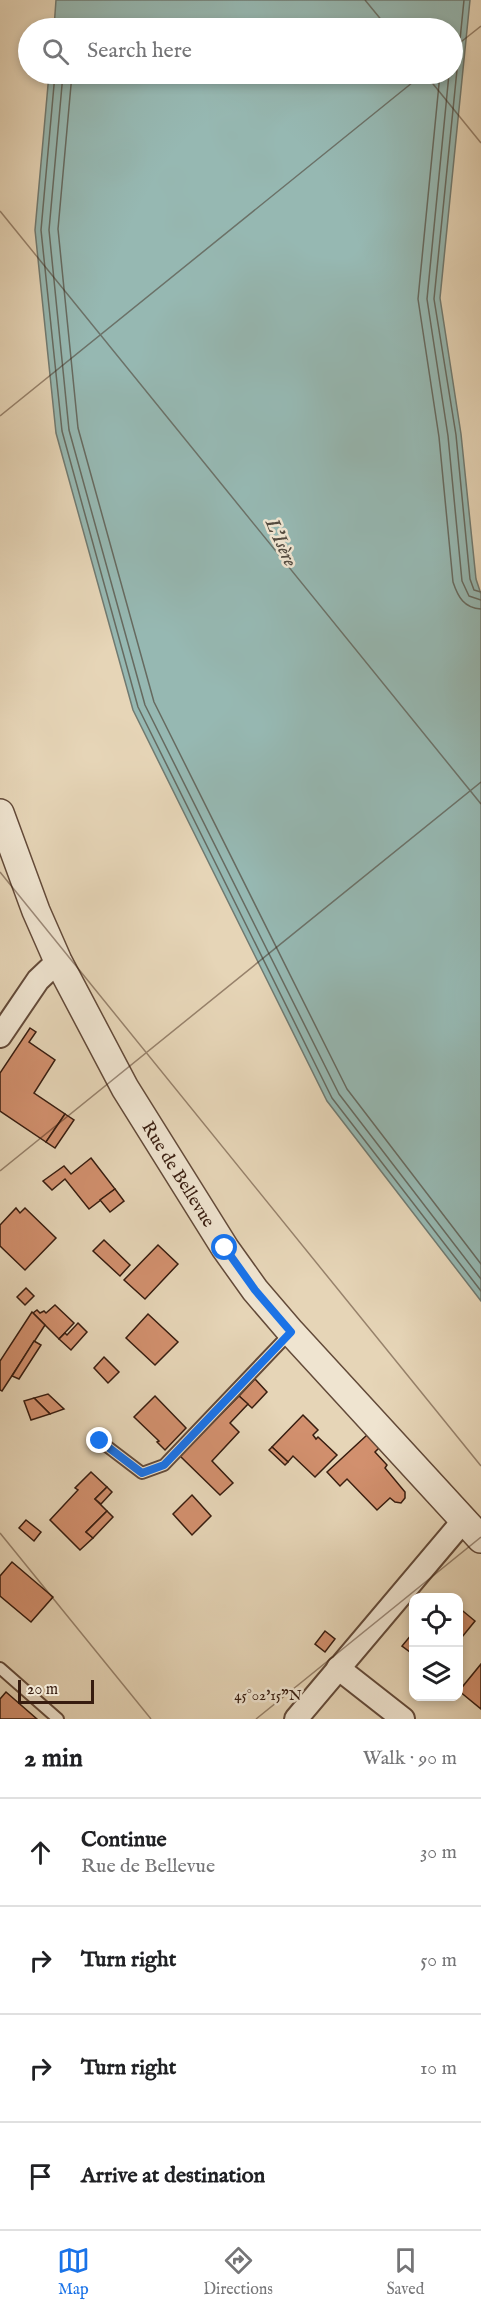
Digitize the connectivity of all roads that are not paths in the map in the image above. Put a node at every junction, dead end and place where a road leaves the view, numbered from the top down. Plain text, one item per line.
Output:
1 (0, 813) edge
2 (58, 961) junction
3 (0, 1036) edge
4 (291, 1332) junction
5 (100, 1441) dead end
6 (472, 1529) edge
7 (0, 1668) edge
8 (338, 1668) junction
9 (58, 1719) edge
10 (296, 1719) edge
11 (403, 1719) edge

1 - 2 street, Rue de Bellevue
2 - 3 street
2 - 4 street, Rue de Bellevue
4 - 5 lane
4 - 6 street, Rue de Bellevue
6 - 8 street
7 - 9 lane
8 - 10 street
8 - 11 street

